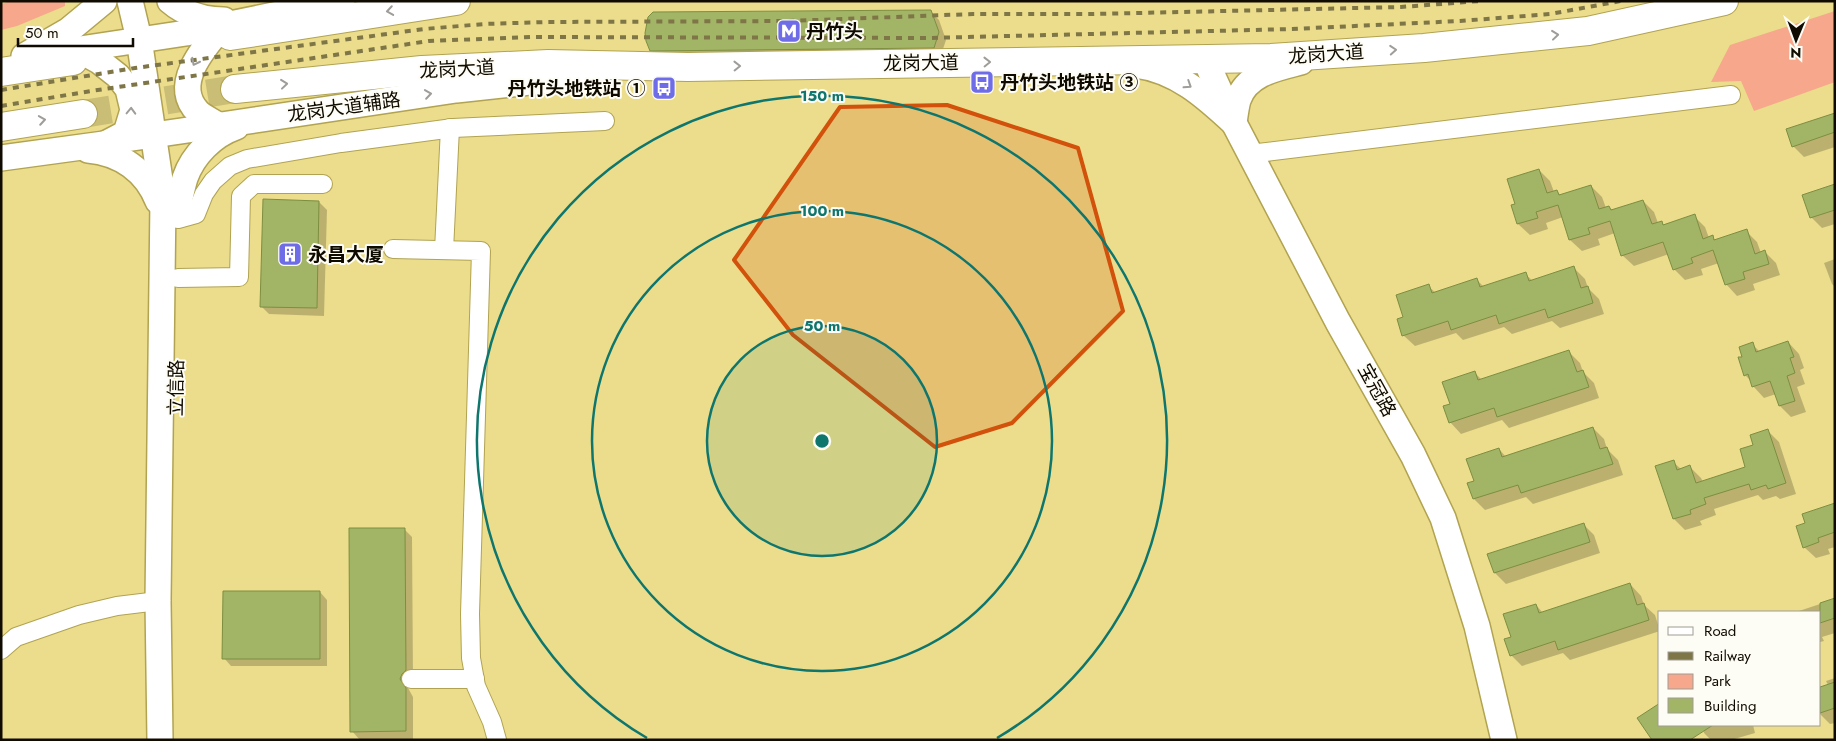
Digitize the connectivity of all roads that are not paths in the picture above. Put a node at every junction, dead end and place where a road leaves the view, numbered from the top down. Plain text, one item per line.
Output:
1 (104, 1) edge
2 (130, 1) edge
3 (146, 1) edge
4 (170, 1) edge
5 (342, 1) edge
6 (456, 1) edge
7 (1724, 1) edge
8 (231, 27) junction
9 (146, 38) junction
10 (1332, 54) junction
11 (76, 56) junction
12 (12, 58) edge
13 (1205, 59) junction
14 (1091, 60) junction
15 (688, 67) junction
16 (1, 72) edge
17 (235, 89) tunnel mouth
18 (1731, 94) dead end
19 (83, 114) tunnel mouth
20 (261, 119) junction
21 (605, 121) dead end
22 (1234, 123) junction
23 (218, 125) junction
24 (1, 127) edge
25 (450, 128) junction
26 (160, 134) junction
27 (104, 144) junction
28 (68, 149) junction
29 (1250, 154) junction
30 (1, 158) edge
31 (324, 184) dead end
32 (173, 214) junction
33 (393, 249) dead end
34 (444, 250) junction
35 (178, 278) junction
36 (166, 507) junction
37 (158, 601) junction
38 (1, 650) edge
39 (474, 678) junction
40 (411, 679) dead end
41 (160, 740) edge
42 (176, 740) edge
43 (497, 740) edge
44 (1504, 740) edge

1 - 12 street
2 - 9 street
3 - 9 street
4 - 8 street
5 - 8 street
6 -> 8 highway
10 -> 7 highway, 龙岗大道
8 - 9 street
8 -> 23 street
9 - 11 street
9 - 26 street, 立信路
10 - 13 highway, 龙岗大道
10 - 22 street
11 - 12 street
11 - 16 highway
27 -> 11 street
13 - 14 highway, 龙岗大道
13 - 22 street, 宝冠路
15 -> 14 highway, 龙岗大道
14 -> 22 street
17 -> 15 highway, 龙岗大道
20 -> 15 street, 龙岗大道辅路
18 - 29 street
24 -> 19 highway
20 - 23 street, 龙岗大道辅路
20 - 32 street
21 - 25 street
22 - 29 street, 宝冠路
23 - 26 street, 龙岗大道辅路
25 - 32 street
25 - 34 street
26 - 27 street, 龙岗大道辅路
26 - 32 street, 立信路
27 - 28 street, 龙岗大道辅路
28 - 30 street, 龙岗大道辅路
28 - 32 street
29 - 44 street, 宝冠路
31 - 35 street
32 - 35 street, 立信路
32 - 36 street, 立信路
33 - 34 street
34 - 39 street
35 - 36 street, 立信路
36 - 37 street, 立信路
36 - 42 street, 立信路
37 - 38 street
37 - 41 street, 立信路
39 - 40 street
39 - 43 street

